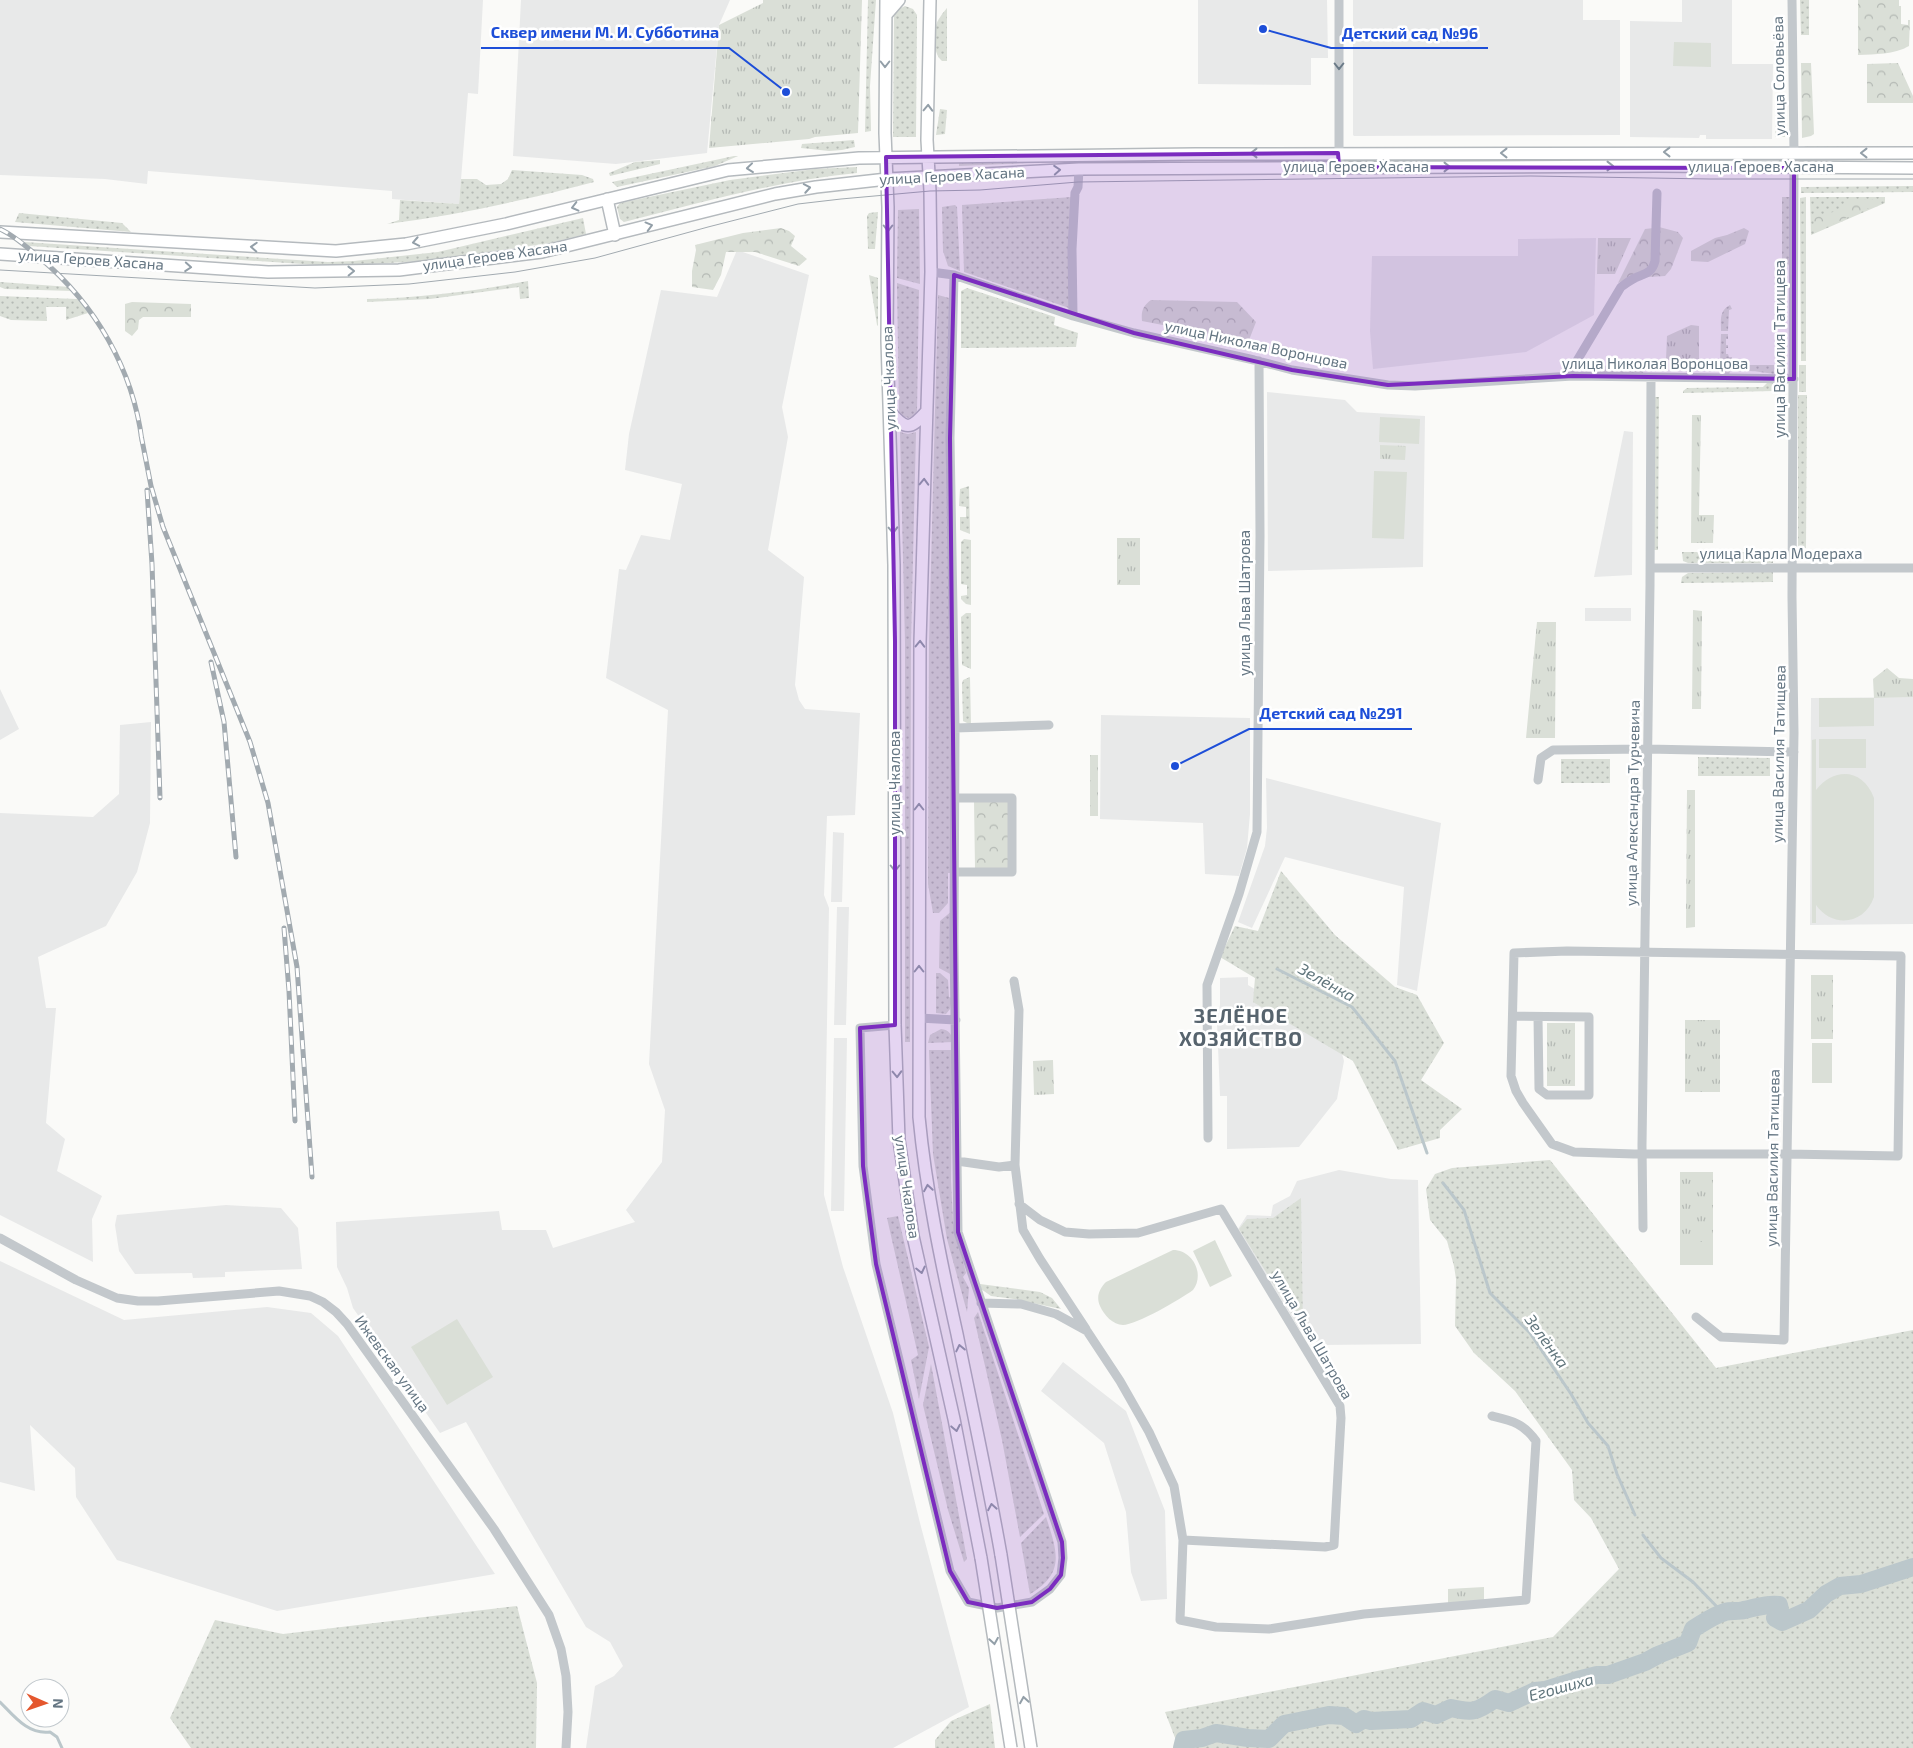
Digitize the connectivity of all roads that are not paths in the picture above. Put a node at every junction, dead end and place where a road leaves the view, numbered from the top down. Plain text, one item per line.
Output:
1 (886, 0) edge
2 (899, 0) edge
3 (921, 0) edge
4 (930, 0) edge
5 (1339, 0) edge
6 (1792, 0) edge
7 (930, 14) junction
8 (886, 15) junction
9 (1794, 152) junction
10 (1338, 153) junction
11 (1913, 153) edge
12 (927, 156) junction
13 (886, 157) junction
14 (1339, 167) junction
15 (1794, 168) junction
16 (1913, 168) edge
17 (1079, 169) junction
18 (928, 178) junction
19 (886, 179) junction
20 (1657, 194) dead end
21 (607, 199) junction
22 (0, 232) edge
23 (615, 235) junction
24 (0, 254) edge
25 (931, 272) junction
26 (954, 275) junction
27 (1073, 316) junction
28 (1259, 361) junction
29 (1573, 376) junction
30 (1651, 378) junction
31 (1794, 379) junction
32 (890, 412) junction
33 (926, 412) junction
34 (1650, 568) junction
35 (1792, 568) junction
36 (1913, 568) edge
37 (1049, 725) dead end
38 (955, 728) junction
39 (1647, 749) junction
40 (1794, 752) junction
41 (1538, 780) dead end
42 (955, 798) junction
43 (955, 872) junction
44 (1645, 952) junction
45 (1790, 954) junction
46 (1014, 981) dead end
47 (1513, 1016) junction
48 (1538, 1017) junction
49 (919, 1018) junction
50 (956, 1020) junction
51 (895, 1025) junction
52 (1208, 1138) dead end
53 (1642, 1154) junction
54 (1787, 1154) junction
55 (957, 1161) junction
56 (1015, 1165) junction
57 (1019, 1204) junction
58 (1643, 1228) dead end
59 (0, 1238) edge
60 (981, 1303) junction
61 (1696, 1317) dead end
62 (1088, 1331) junction
63 (1492, 1416) dead end
64 (1183, 1540) junction
65 (566, 1748) edge
66 (1011, 1748) edge
67 (1031, 1748) edge

1 - 8 main road, улица Чкалова
2 - 8 main road
3 - 7 main road
4 - 7 main road, улица Чкалова
5 -> 10 street
6 - 9 street, улица Соловьёва
12 -> 7 main road, улица Чкалова
8 -> 13 main road, улица Чкалова
9 -> 10 main road, улица Героев Хасана
11 -> 9 main road, улица Героев Хасана
10 -> 12 main road, улица Героев Хасана
10 - 14 street
12 - 13 main road, улица Героев Хасана
12 - 18 main road, улица Чкалова
13 - 19 main road, улица Чкалова
13 -> 21 main road, улица Героев Хасана
14 -> 15 main road, улица Героев Хасана
14 - 17 main road, улица Героев Хасана
15 - 16 main road, улица Героев Хасана
15 - 31 street, улица Василия Татищева
18 -> 17 main road, улица Героев Хасана
17 - 27 street
18 - 19 main road, улица Героев Хасана
18 - 25 main road, улица Чкалова
23 -> 19 main road, улица Героев Хасана
19 -> 32 main road, улица Чкалова
20 - 29 street
21 -> 22 main road, улица Героев Хасана
21 - 23 main road
24 -> 23 main road, улица Героев Хасана
25 - 26 street, улица Николая Воронцова
25 - 33 main road, улица Чкалова
26 - 27 street, улица Николая Воронцова
26 - 38 street
27 - 28 street, улица Николая Воронцова
28 - 29 street, улица Николая Воронцова
28 - 52 street, улица Льва Шатрова
29 - 30 street, улица Николая Воронцова
30 - 31 street, улица Николая Воронцова
30 - 34 street, улица Александра Турчевича
31 - 35 street, улица Василия Татищева
32 - 33 main road
32 -> 51 main road, улица Чкалова
49 -> 33 main road, улица Чкалова
34 - 35 street, улица Карла Модераха
34 - 39 street, улица Александра Турчевича
35 - 36 street, улица Карла Модераха
35 - 40 street, улица Василия Татищева
37 - 38 street
38 - 42 street
39 - 40 street
39 - 41 street
39 - 44 street, улица Александра Турчевича
40 - 45 street, улица Василия Татищева
42 - 43 street
42 - 43 street
43 - 50 street
44 - 45 street
44 - 47 street
44 - 53 street, улица Александра Турчевича
45 - 54 street, улица Василия Татищева
45 - 54 street
46 - 56 street
47 - 48 street
47 - 53 street
48 - 48 street
49 - 50 street
67 -> 49 main road, улица Чкалова, bridge
50 - 55 street
51 - 60 street
51 -> 66 main road, улица Чкалова, bridge
53 - 54 street
53 - 58 street, улица Александра Турчевича
54 - 61 street, улица Василия Татищева
55 - 56 street
55 - 60 street
56 - 57 street
57 - 62 street
57 - 64 street, улица Льва Шатрова
59 - 65 street, Ижевская улица
60 - 62 street
62 - 64 street
63 - 64 street

